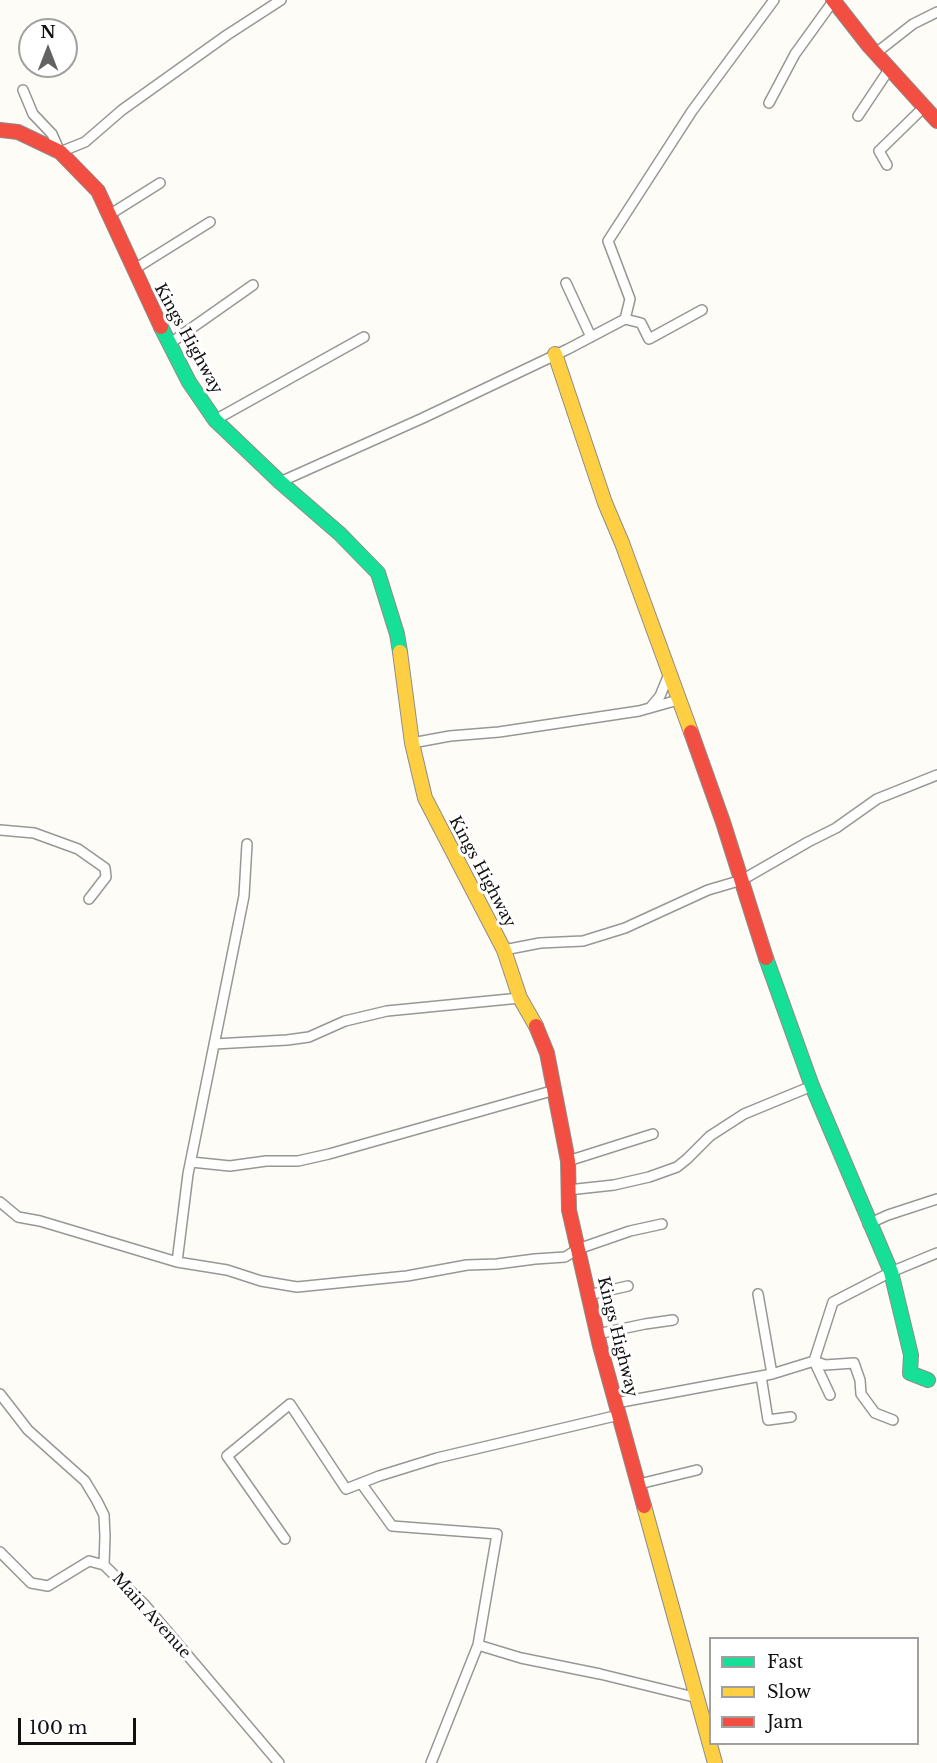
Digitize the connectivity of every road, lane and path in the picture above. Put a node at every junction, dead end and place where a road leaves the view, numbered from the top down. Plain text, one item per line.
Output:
1 (280, 0) edge
2 (774, 0) edge
3 (833, 0) edge
4 (937, 12) edge
5 (876, 53) junction
6 (890, 68) junction
7 (23, 90) dead end
8 (770, 103) dead end
9 (924, 107) junction
10 (858, 116) dead end
11 (937, 121) edge
12 (0, 130) edge
13 (60, 152) junction
14 (887, 165) dead end
15 (160, 183) dead end
16 (109, 215) junction
17 (210, 222) dead end
18 (133, 270) junction
19 (566, 283) dead end
20 (253, 285) dead end
21 (702, 310) dead end
22 (625, 319) junction
23 (591, 337) junction
24 (364, 338) dead end
25 (169, 344) junction
26 (555, 354) junction
27 (215, 420) junction
28 (280, 482) junction
29 (669, 673) junction
30 (678, 700) junction
31 (650, 708) junction
32 (412, 743) junction
33 (937, 775) edge
34 (0, 830) edge
35 (247, 844) dead end
36 (742, 880) junction
37 (89, 899) dead end
38 (504, 950) junction
39 (519, 998) junction
40 (214, 1044) junction
41 (812, 1086) junction
42 (555, 1090) junction
43 (653, 1134) dead end
44 (568, 1161) junction
45 (191, 1162) junction
46 (568, 1190) junction
47 (937, 1199) edge
48 (0, 1202) edge
49 (662, 1224) dead end
50 (868, 1224) junction
51 (578, 1249) junction
52 (937, 1253) edge
53 (177, 1262) junction
54 (891, 1272) junction
55 (628, 1286) dead end
56 (758, 1293) dead end
57 (588, 1295) junction
58 (673, 1320) dead end
59 (597, 1334) junction
60 (814, 1361) junction
61 (772, 1374) junction
62 (761, 1376) junction
63 (928, 1380) dead end
64 (0, 1394) edge
65 (830, 1395) dead end
66 (618, 1409) junction
67 (791, 1417) dead end
68 (893, 1420) dead end
69 (697, 1470) dead end
70 (361, 1483) junction
71 (639, 1484) junction
72 (285, 1539) dead end
73 (0, 1552) edge
74 (104, 1565) junction
75 (478, 1646) junction
76 (698, 1698) junction
77 (709, 1740) edge
78 (710, 1745) edge
79 (279, 1763) edge
80 (431, 1763) edge
81 (715, 1763) edge

1 - 13 street
2 - 22 street
3 - 5 street
3 - 8 street
4 - 5 street
5 - 6 street
6 - 9 street
6 - 10 street
7 - 13 street
9 - 11 street
9 - 14 street
12 - 13 street, Kings Highway
13 - 16 street, Kings Highway
15 - 16 street
16 - 18 street, Kings Highway
17 - 18 street
18 - 25 street, Kings Highway
19 - 23 street
20 - 25 street
21 - 22 street
22 - 23 street
23 - 26 street
24 - 27 street
25 - 27 street, Kings Highway
26 - 28 street
26 - 29 street
27 - 28 street, Kings Highway
28 - 32 street, Kings Highway
29 - 30 street
29 - 31 street
30 - 31 street
30 - 36 street
31 - 32 street
32 - 38 street, Kings Highway
33 - 36 street
34 - 37 street
35 - 40 street
36 - 38 street
36 - 41 street
38 - 39 street, Kings Highway
39 - 40 street
39 - 42 street, Kings Highway
40 - 45 street
41 - 46 street
41 - 50 street
42 - 44 street, Kings Highway
42 - 45 street
43 - 44 street
44 - 46 street, Kings Highway
45 - 53 street
46 - 51 street, Kings Highway
47 - 50 street
48 - 53 street
49 - 51 street
50 - 54 street
51 - 53 street
51 - 57 street, Kings Highway
52 - 54 street
54 - 60 street
54 - 63 street
55 - 57 street
56 - 61 street
57 - 59 street, Kings Highway
58 - 59 street
59 - 66 street, Kings Highway
60 - 61 street
60 - 65 street
60 - 68 street
61 - 62 street
62 - 66 street
62 - 67 street
64 - 74 street
66 - 70 street
66 - 71 street, Kings Highway
69 - 71 street
70 - 72 street
70 - 75 street
71 - 76 street, Kings Highway
73 - 74 street, Main Avenue
74 - 79 street, Main Avenue
75 - 76 street
75 - 80 street
76 - 77 street, Kings Highway
78 - 81 street, Kings Highway

